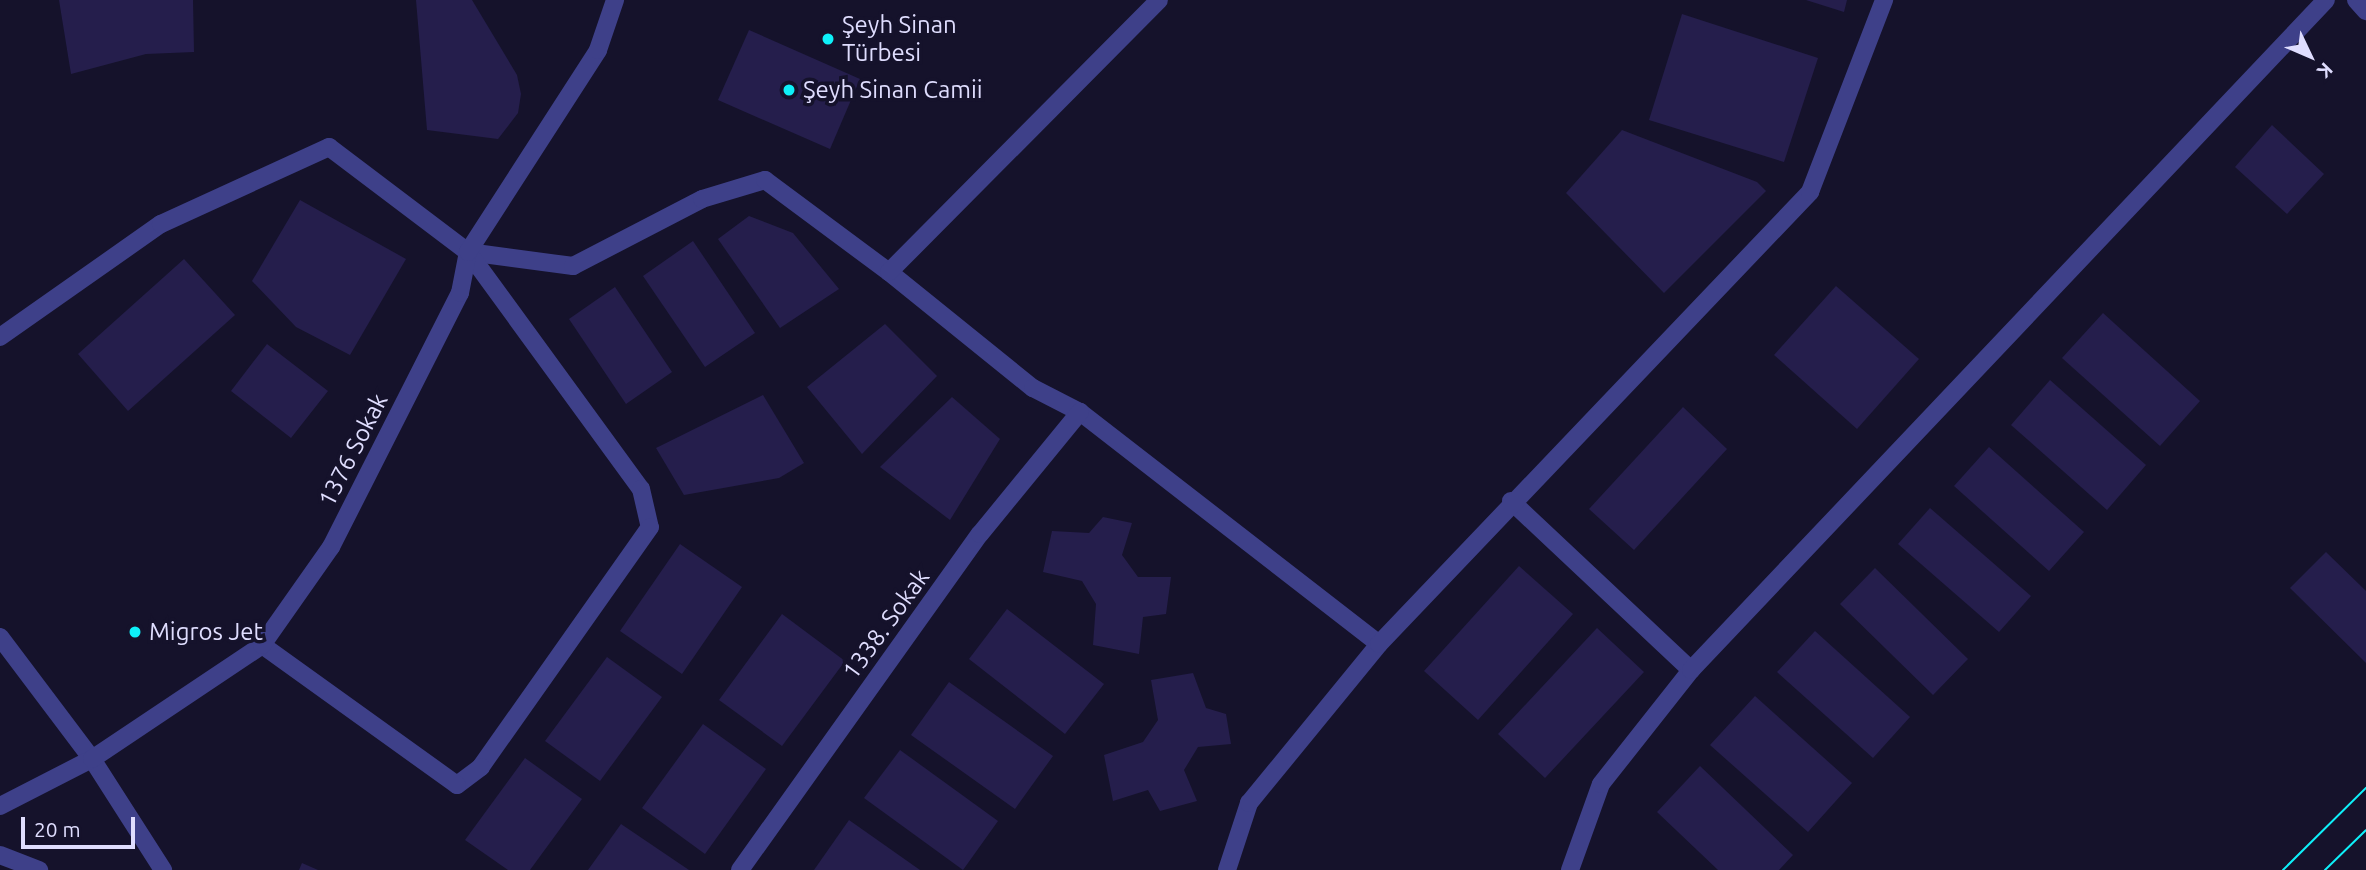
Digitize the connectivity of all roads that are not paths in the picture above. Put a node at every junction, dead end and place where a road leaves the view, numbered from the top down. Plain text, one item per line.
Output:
1 (615, 0) edge
2 (1159, 0) edge
3 (1884, 0) edge
4 (2326, 0) edge
5 (2356, 0) edge
6 (2366, 11) edge
7 (468, 252) junction
8 (889, 272) junction
9 (0, 337) edge
10 (1080, 412) junction
11 (1511, 501) junction
12 (0, 637) edge
13 (1378, 644) junction
14 (262, 645) junction
15 (1691, 670) junction
16 (92, 759) junction
17 (0, 806) edge
18 (0, 855) edge
19 (38, 870) edge
20 (163, 870) edge
21 (740, 870) edge
22 (1227, 870) edge
23 (1570, 870) edge

1 - 7 street, 1376 Sokak
2 - 8 street
3 - 11 street
4 - 15 street
5 - 6 street
7 - 8 street
7 - 9 street
7 - 14 street, 1376 Sokak
7 - 14 street
8 - 10 street
10 - 13 street
10 - 21 street, 1338. Sokak
11 - 13 street
11 - 15 street
12 - 16 street
13 - 22 street
14 - 16 street, 1376 Sokak
15 - 23 street
16 - 17 street, 1376 Sokak
16 - 20 street
18 - 19 street

